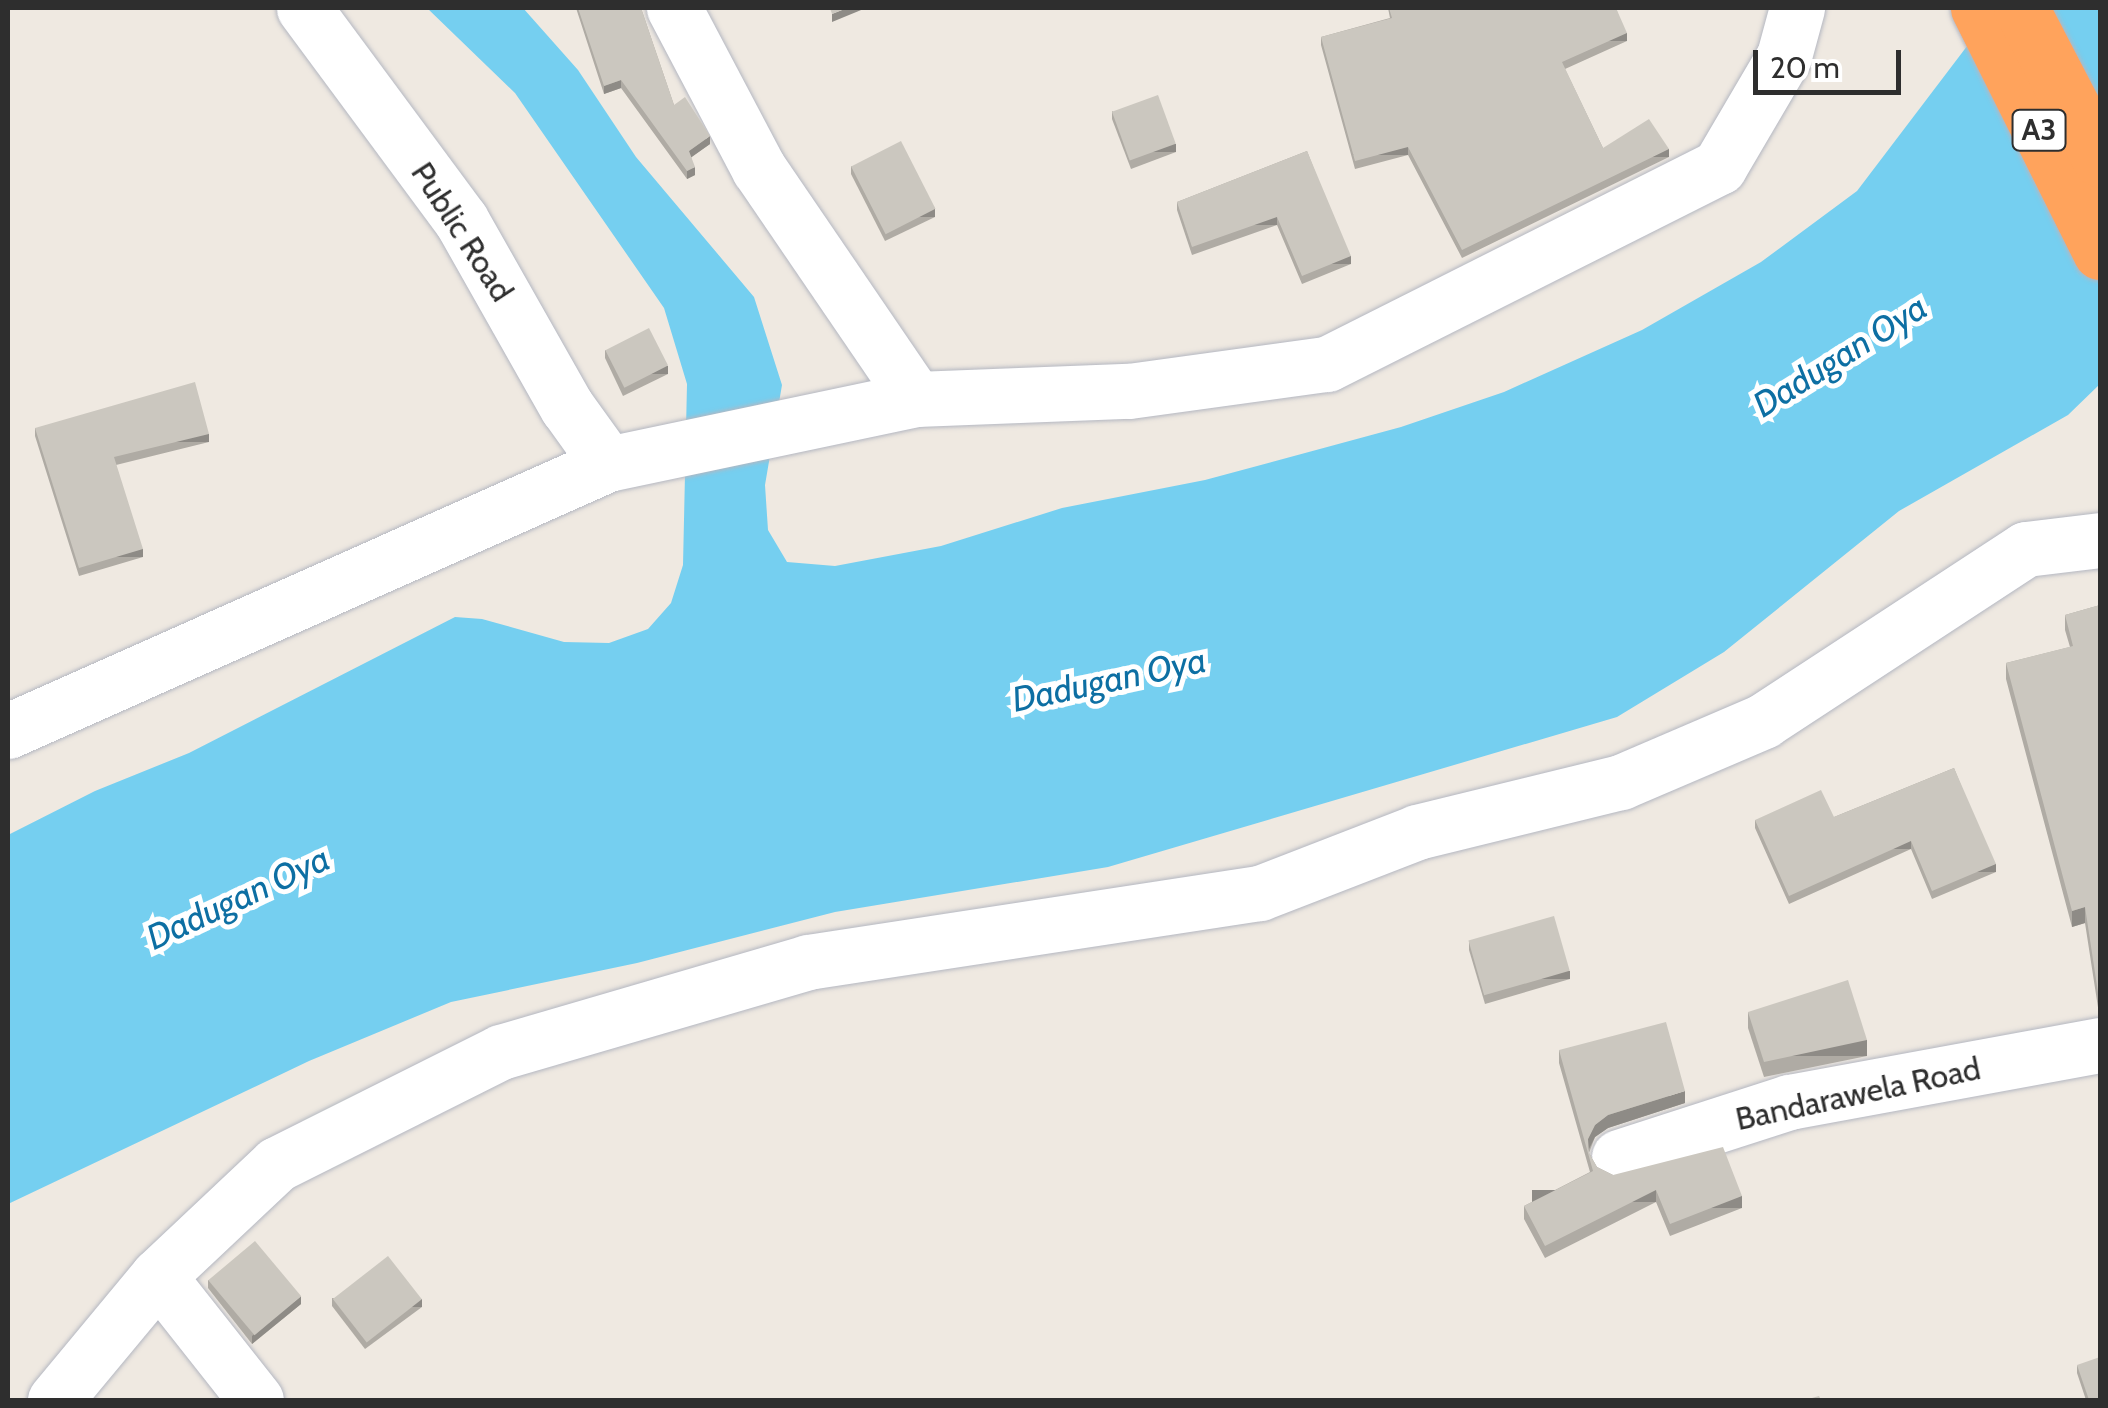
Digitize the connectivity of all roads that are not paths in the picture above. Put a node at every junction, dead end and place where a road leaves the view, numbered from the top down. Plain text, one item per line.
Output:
1 (304, 8) edge
2 (674, 8) edge
3 (1797, 8) edge
4 (1978, 8) edge
5 (2021, 8) edge
6 (2100, 160) edge
7 (2100, 252) edge
8 (916, 398) junction
9 (608, 464) junction
10 (2100, 540) edge
11 (8, 732) edge
12 (2100, 1045) edge
13 (1619, 1157) dead end
14 (158, 1276) junction
15 (55, 1400) edge
16 (256, 1400) edge

1 - 9 street, Public Road
2 - 8 street
3 - 8 street
4 - 7 highway, A3
5 - 6 highway, A3
8 - 9 street
9 - 11 street
10 - 14 street
12 - 13 street, Bandarawela Road
14 - 15 street
14 - 16 street

